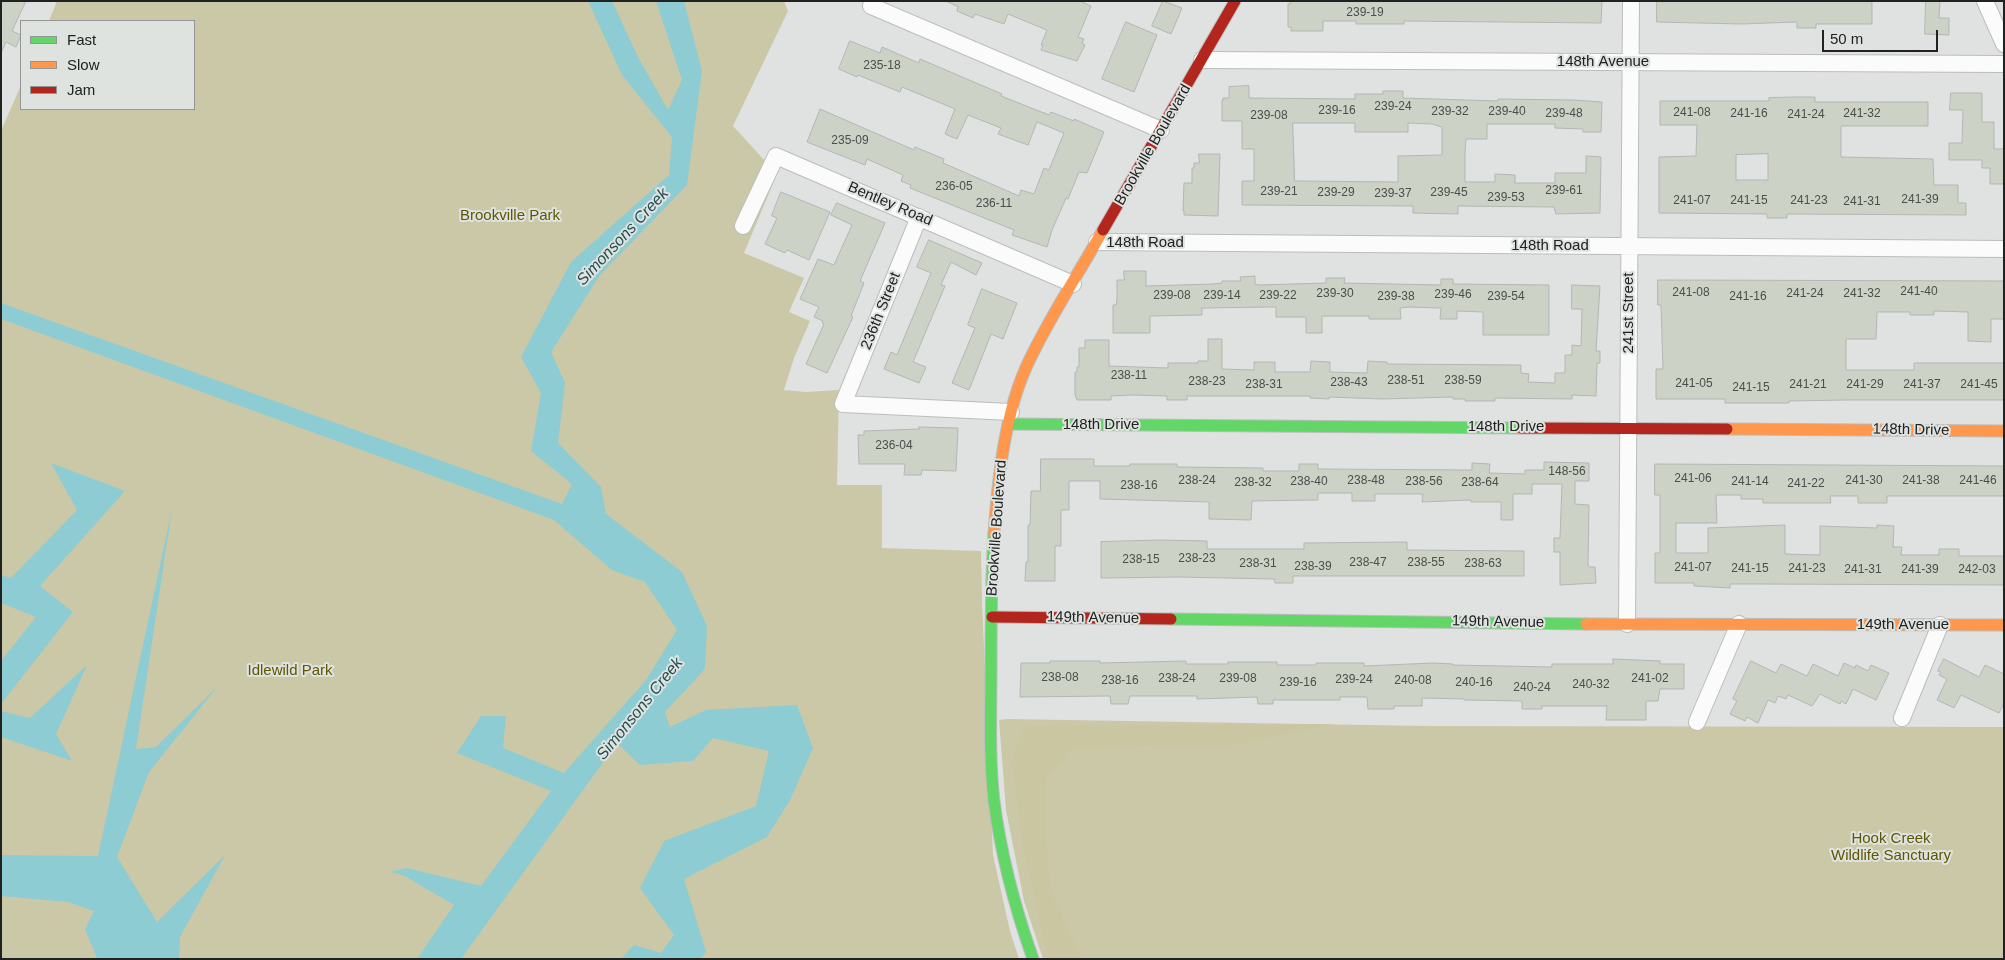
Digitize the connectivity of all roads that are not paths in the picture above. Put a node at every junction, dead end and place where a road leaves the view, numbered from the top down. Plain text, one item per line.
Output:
1 (1235, 1) edge
2 (1631, 1) edge
3 (1985, 1) edge
4 (871, 6) dead end
5 (2004, 44) edge
6 (1202, 60) junction
7 (1630, 62) junction
8 (2004, 64) edge
9 (1161, 130) junction
10 (919, 217) junction
11 (743, 226) dead end
12 (1097, 242) junction
13 (1629, 246) junction
14 (2004, 249) edge
15 (1073, 284) junction
16 (843, 404) joint
17 (1010, 418) junction
18 (1628, 428) junction
19 (2004, 431) edge
20 (992, 617) junction
21 (1627, 624) junction
22 (1740, 624) junction
23 (1940, 625) junction
24 (2004, 625) edge
25 (1902, 718) dead end
26 (1697, 722) dead end
27 (1033, 959) edge

1 - 6 street, Brookville Boulevard
2 - 7 street, 241st Street
3 - 5 street
4 - 9 street
6 - 7 street, 148th Avenue
6 - 9 street, Brookville Boulevard
7 - 8 street, 148th Avenue
7 - 13 street, 241st Street
9 - 12 street, Brookville Boulevard
10 - 11 street, Bentley Road
10 - 15 street, Bentley Road
10 - 16 street, 236th Street
12 - 13 street, 148th Road
12 - 15 street, Brookville Boulevard
13 - 14 street, 148th Road
13 - 18 street, 241st Street
15 - 17 street, Brookville Boulevard
16 - 17 street, 148th Drive
17 - 18 street, 148th Drive
17 - 20 street, Brookville Boulevard
18 - 19 street, 148th Drive
18 - 21 street, 241st Street
20 - 21 street, 149th Avenue
20 - 27 street, Brookville Boulevard
21 - 22 street, 149th Avenue
22 - 23 street, 149th Avenue
22 - 26 street
23 - 24 street, 149th Avenue
23 - 25 street

